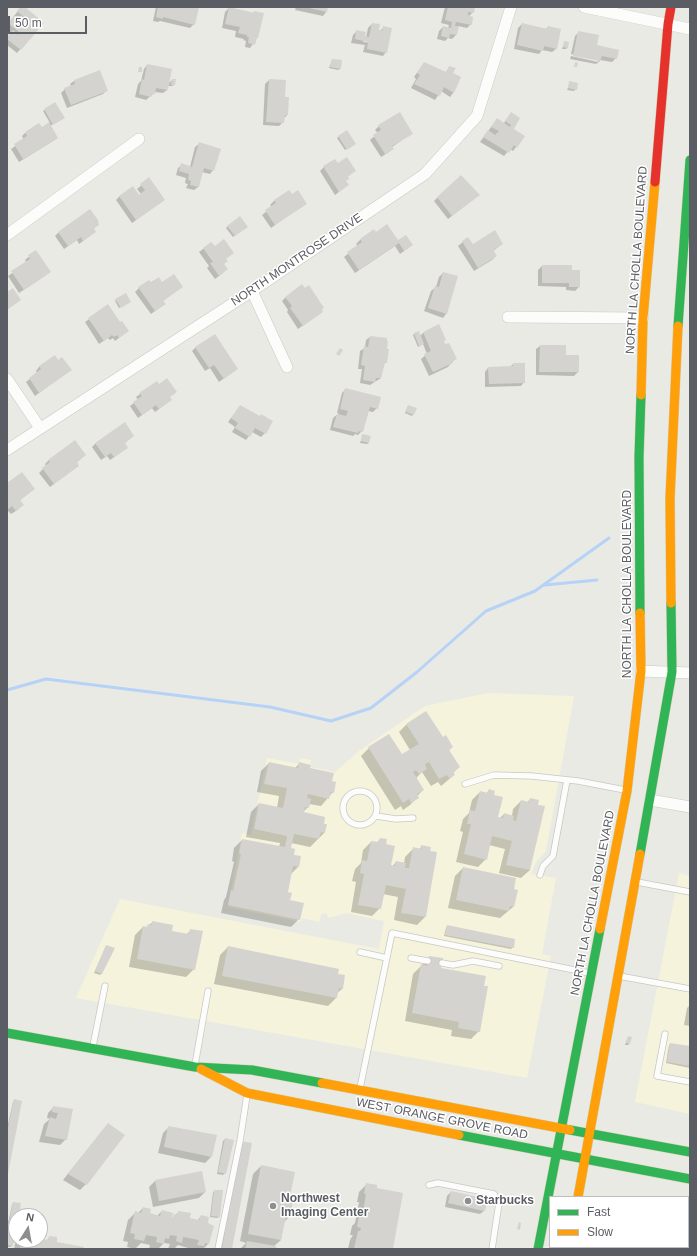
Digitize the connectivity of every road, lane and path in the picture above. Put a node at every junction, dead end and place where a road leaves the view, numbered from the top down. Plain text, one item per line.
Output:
1 (511, 7) edge
2 (584, 7) edge
3 (670, 7) edge
4 (668, 24) junction
5 (690, 29) edge
6 (139, 139) dead end
7 (690, 160) edge
8 (7, 235) edge
9 (252, 291) junction
10 (508, 317) dead end
11 (643, 318) junction
12 (287, 367) dead end
13 (7, 379) edge
14 (40, 428) junction
15 (7, 450) edge
16 (642, 671) junction
17 (672, 672) junction
18 (690, 673) edge
19 (567, 780) junction
20 (465, 784) dead end
21 (627, 791) junction
22 (650, 800) junction
23 (690, 807) edge
24 (376, 816) junction
25 (413, 818) dead end
26 (540, 875) dead end
27 (635, 882) junction
28 (690, 892) edge
29 (360, 952) dead end
30 (387, 958) junction
31 (411, 958) dead end
32 (428, 961) dead end
33 (442, 963) dead end
34 (499, 966) dead end
35 (592, 973) junction
36 (618, 976) junction
37 (105, 986) dead end
38 (690, 989) edge
39 (208, 991) dead end
40 (7, 1033) edge
41 (665, 1034) dead end
42 (93, 1049) junction
43 (195, 1067) junction
44 (690, 1082) edge
45 (360, 1090) junction
46 (247, 1093) junction
47 (563, 1128) junction
48 (589, 1133) junction
49 (690, 1152) edge
50 (557, 1154) junction
51 (585, 1159) junction
52 (690, 1179) edge
53 (429, 1185) dead end
54 (578, 1196) edge
55 (218, 1249) edge
56 (492, 1249) edge
57 (538, 1249) edge

1 - 9 street, NORTH MONTROSE DRIVE
2 - 4 street
3 - 4 main road, NORTH LA CHOLLA BOULEVARD
4 - 5 street
4 - 11 main road, NORTH LA CHOLLA BOULEVARD
6 - 8 street
7 - 17 main road
9 - 12 street
9 - 14 street, NORTH MONTROSE DRIVE
10 - 11 street
11 - 16 main road, NORTH LA CHOLLA BOULEVARD
13 - 14 street
14 - 15 street, NORTH MONTROSE DRIVE
16 - 17 street
16 - 21 main road, NORTH LA CHOLLA BOULEVARD
17 - 18 street
17 - 22 main road
19 - 20 lane
19 - 21 lane
19 - 26 lane
21 - 35 main road, NORTH LA CHOLLA BOULEVARD
22 - 23 street
22 - 27 main road
24 - 24 lane
24 - 25 lane
27 - 28 lane
27 - 36 main road
29 - 30 lane
30 - 35 lane
30 - 45 lane
31 - 32 lane
33 - 34 lane
35 - 47 main road, NORTH LA CHOLLA BOULEVARD
36 - 38 lane
36 - 48 main road
37 - 42 lane
39 - 43 lane
40 - 42 main road, WEST ORANGE GROVE ROAD
41 - 44 lane
42 - 43 main road, WEST ORANGE GROVE ROAD
43 - 45 main road, WEST ORANGE GROVE ROAD
43 - 46 main road, WEST ORANGE GROVE ROAD
45 - 47 main road, WEST ORANGE GROVE ROAD
46 - 50 main road, WEST ORANGE GROVE ROAD
46 - 55 lane
47 - 48 main road, WEST ORANGE GROVE ROAD
47 - 50 main road, NORTH LA CHOLLA BOULEVARD
48 - 49 main road, WEST ORANGE GROVE ROAD
48 - 51 main road
50 - 51 main road, WEST ORANGE GROVE ROAD
50 - 57 main road, NORTH LA CHOLLA BOULEVARD
51 - 52 main road, WEST ORANGE GROVE ROAD
51 - 54 main road
53 - 56 lane

